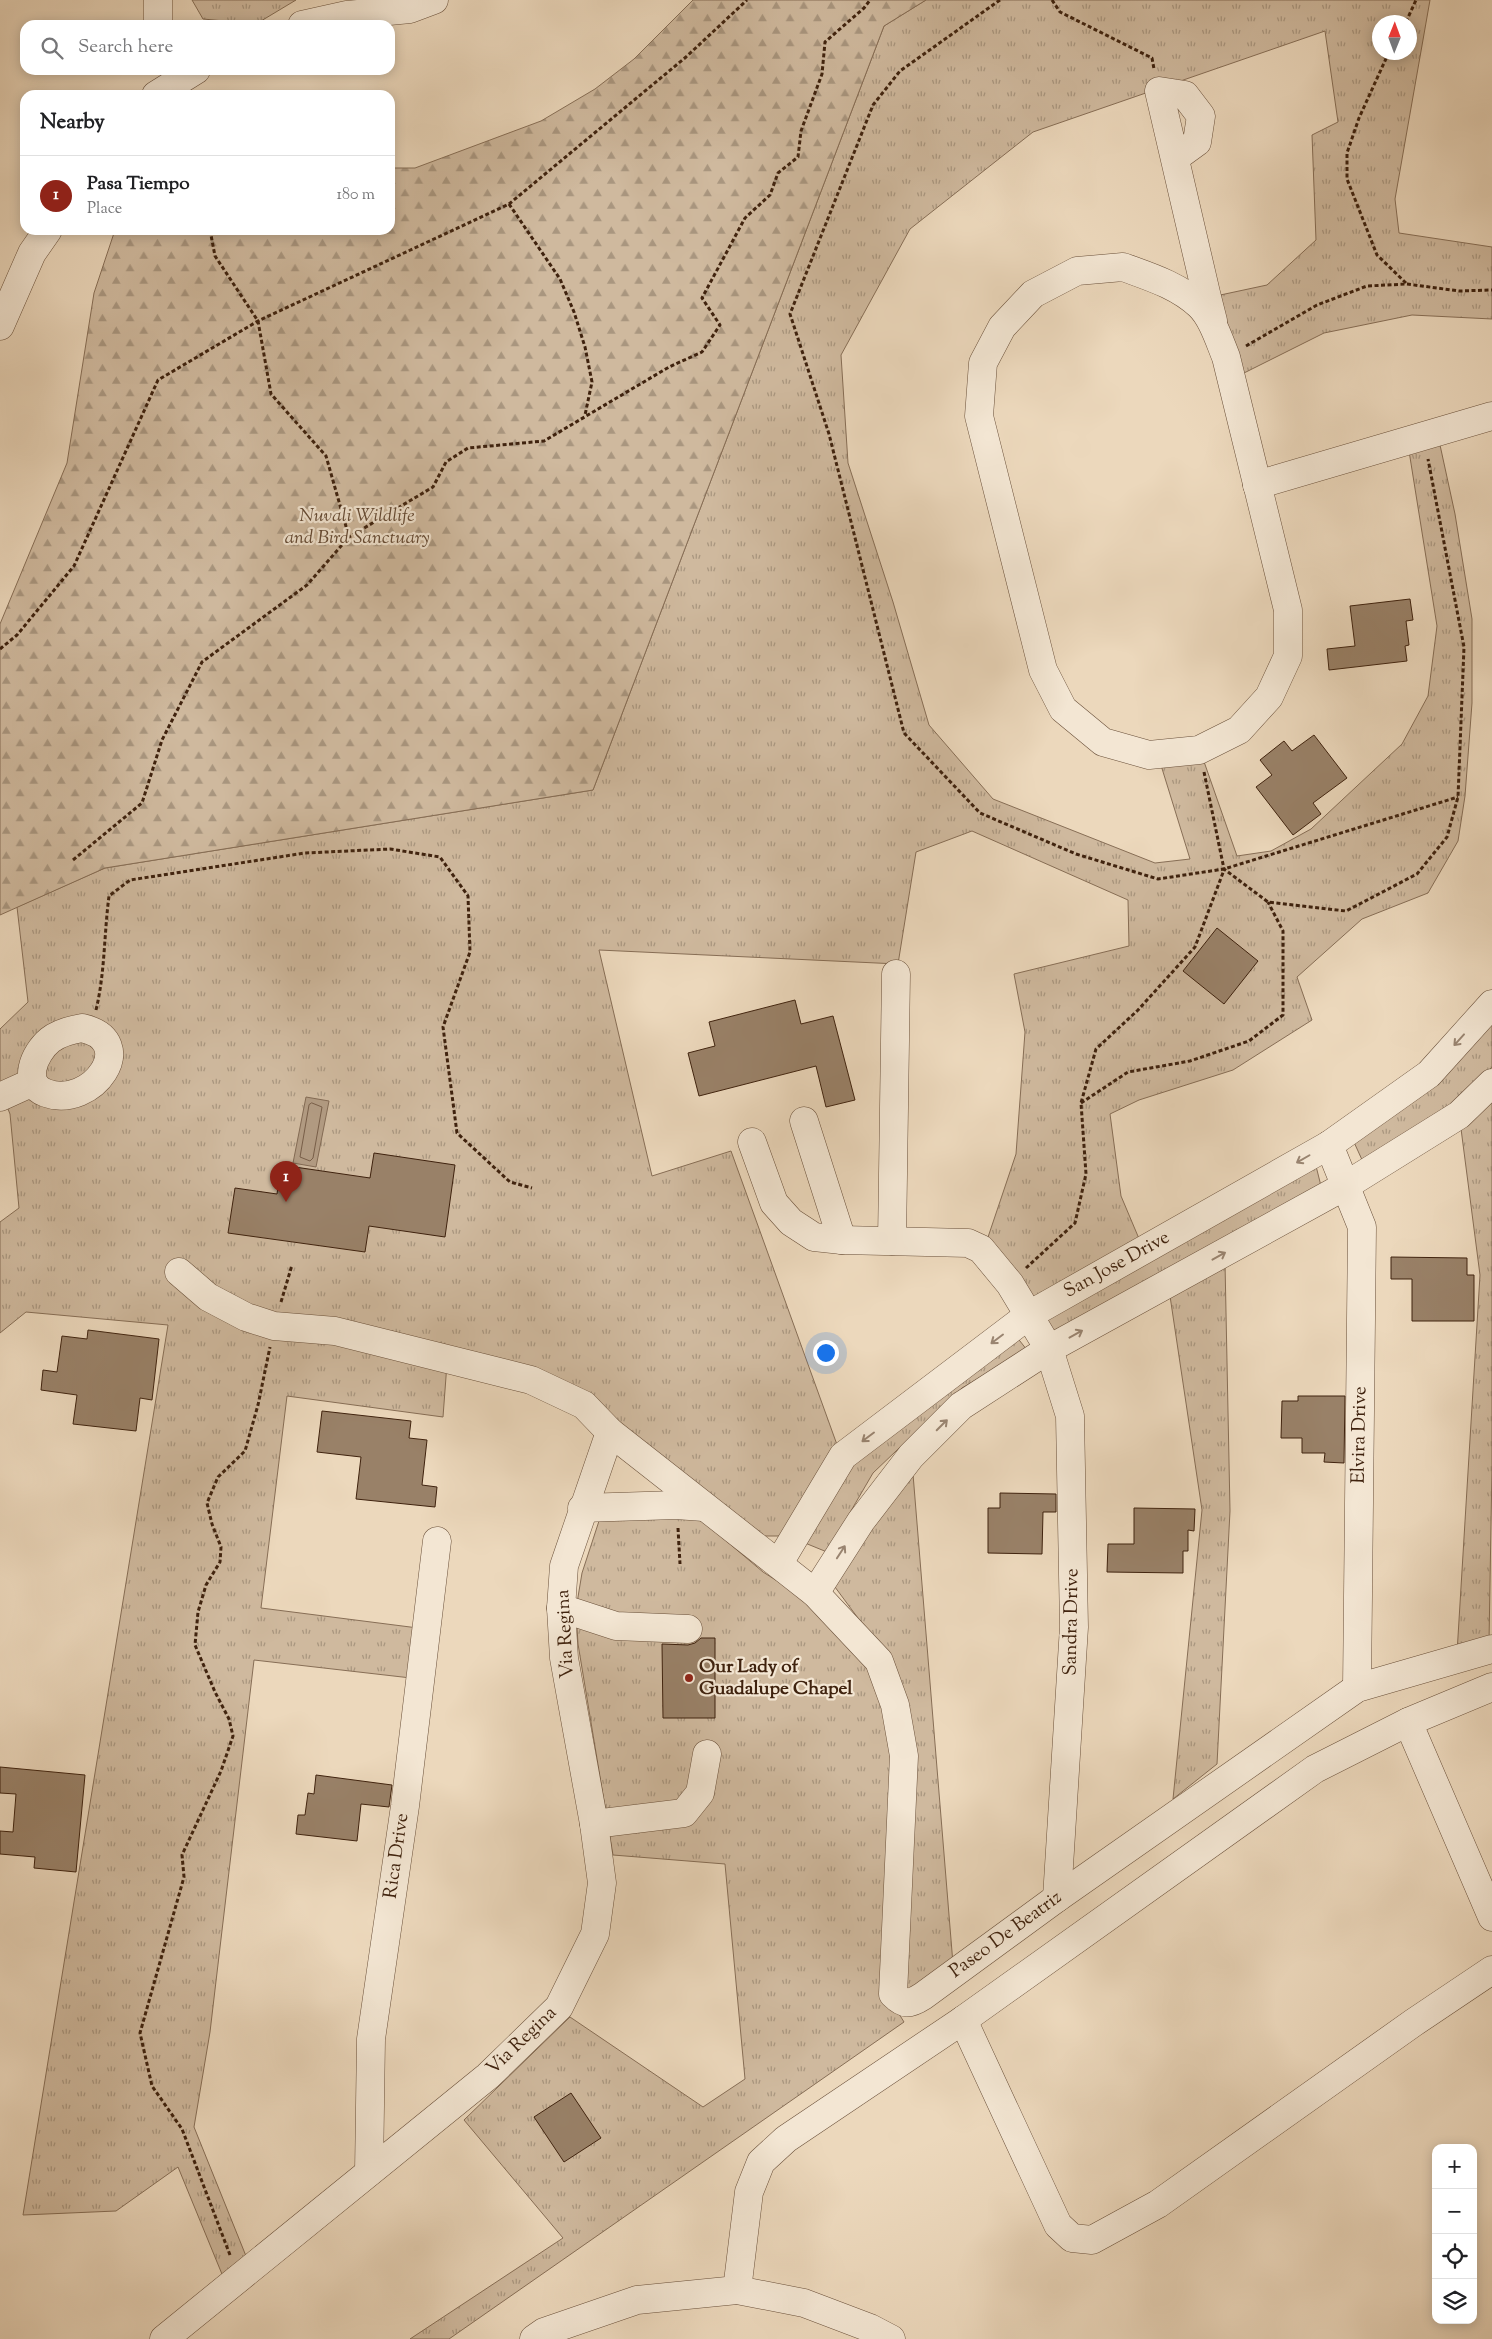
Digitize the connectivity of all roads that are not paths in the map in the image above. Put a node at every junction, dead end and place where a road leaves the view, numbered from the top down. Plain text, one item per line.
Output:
1 (158, 0) edge
2 (434, 0) edge
3 (347, 7) edge
4 (158, 20) edge
5 (314, 20) edge
6 (184, 75) edge
7 (157, 86) edge
8 (1175, 158) junction
9 (45, 235) edge
10 (0, 326) edge
11 (1221, 345) junction
12 (1492, 416) edge
13 (1257, 486) junction
14 (896, 974) dead end
15 (1492, 1004) edge
16 (33, 1082) junction
17 (1492, 1083) edge
18 (0, 1097) edge
19 (804, 1121) dead end
20 (752, 1142) dead end
21 (1329, 1145) junction
22 (1345, 1186) junction
23 (842, 1240) junction
24 (892, 1241) junction
25 (179, 1272) dead end
26 (1029, 1315) junction
27 (1049, 1349) junction
28 (610, 1432) junction
29 (704, 1507) junction
30 (582, 1508) junction
31 (437, 1540) dead end
32 (778, 1563) junction
33 (815, 1592) junction
34 (561, 1608) junction
35 (688, 1629) dead end
36 (1492, 1649) edge
37 (1492, 1687) edge
38 (1357, 1688) junction
39 (1408, 1722) junction
40 (707, 1754) dead end
41 (594, 1824) junction
42 (1057, 1898) junction
43 (1492, 1917) edge
44 (1492, 1970) edge
45 (963, 2020) junction
46 (369, 2172) junction
47 (736, 2290) junction
48 (164, 2339) edge
49 (534, 2339) edge
50 (890, 2339) edge

1 - 4 street
2 - 3 street
3 - 5 street
6 - 7 street
8 - 8 street
8 - 11 street
9 - 10 street
11 - 13 street
11 - 13 street
12 - 13 street
14 - 24 street
15 -> 21 street, San Jose Drive
16 - 16 street
16 - 18 street
17 - 22 street
19 - 23 street
20 - 23 street, Sandra Drive
21 - 22 street, Elvira Drive
21 -> 26 street, San Jose Drive
27 -> 22 street
22 - 38 street, Elvira Drive
23 - 24 street, Sandra Drive
24 - 26 street, Sandra Drive
25 - 28 street
26 - 27 street, Sandra Drive
26 -> 32 street, San Jose Drive
33 -> 27 street
27 - 42 street, Sandra Drive
28 - 29 street
28 - 30 street, Via Regina
29 - 30 street
29 - 32 street
30 - 34 street, Via Regina
31 - 46 street, Rica Drive
32 - 33 street
33 - 42 street, Paseo De Beatriz
34 - 35 street
34 - 41 street, Via Regina
36 - 38 street, Paseo De Beatriz
37 - 39 street
38 - 42 street, Paseo De Beatriz
39 - 43 street
39 - 45 street
40 - 41 street
41 - 46 street, Via Regina
44 - 45 street
45 - 47 street
46 - 48 street, Via Regina
47 - 49 street
47 - 50 street

